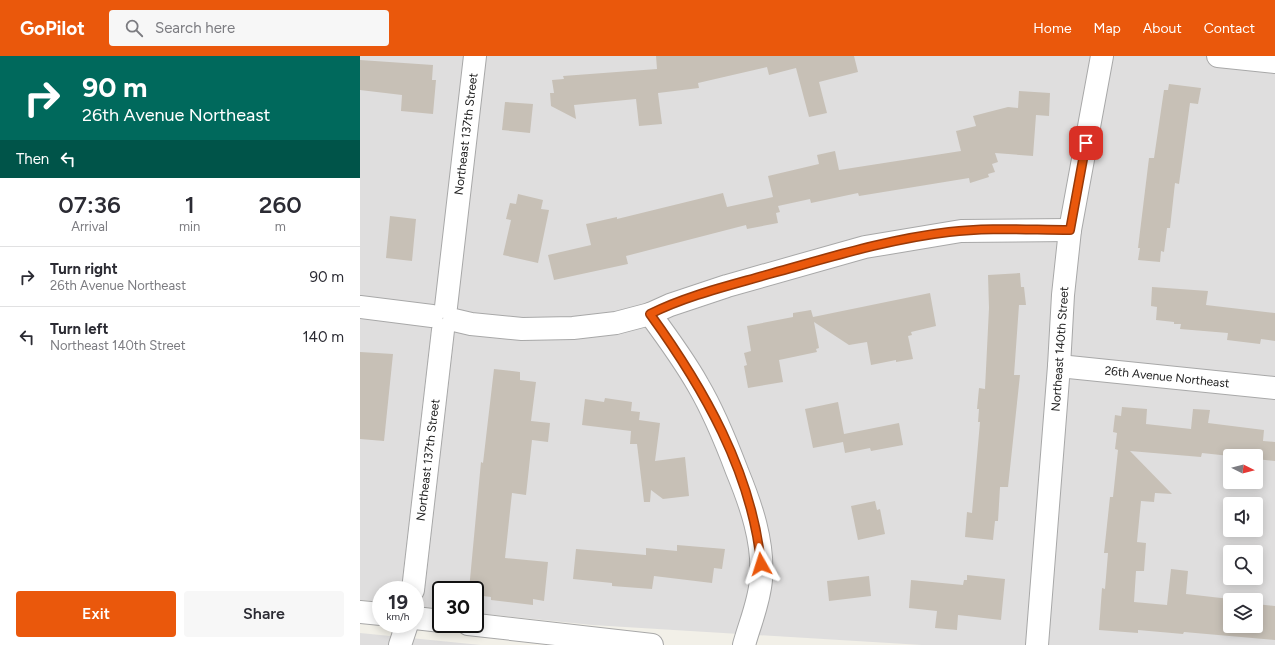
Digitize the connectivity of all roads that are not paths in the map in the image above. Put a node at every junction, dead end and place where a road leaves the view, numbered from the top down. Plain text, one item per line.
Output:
1 (475, 56) edge
2 (1102, 56) edge
3 (1218, 56) edge
4 (1275, 62) edge
5 (1070, 230) junction
6 (360, 307) edge
7 (650, 314) junction
8 (444, 318) junction
9 (1059, 366) junction
10 (1275, 388) edge
11 (414, 581) edge
12 (360, 612) edge
13 (372, 613) edge
14 (484, 626) edge
15 (404, 633) edge
16 (400, 645) edge
17 (652, 645) edge
18 (744, 645) edge
19 (1037, 645) edge

1 - 8 street, Northeast 137th Street
2 - 5 street, Northeast 140th Street
3 - 4 street
5 - 7 street
5 - 9 street, Northeast 140th Street
6 - 8 street
7 - 8 street
7 - 18 street
8 - 11 street, Northeast 137th Street
9 - 10 street, 26th Avenue Northeast
9 - 19 street, Northeast 140th Street
12 - 13 street
14 - 17 street
15 - 16 street

